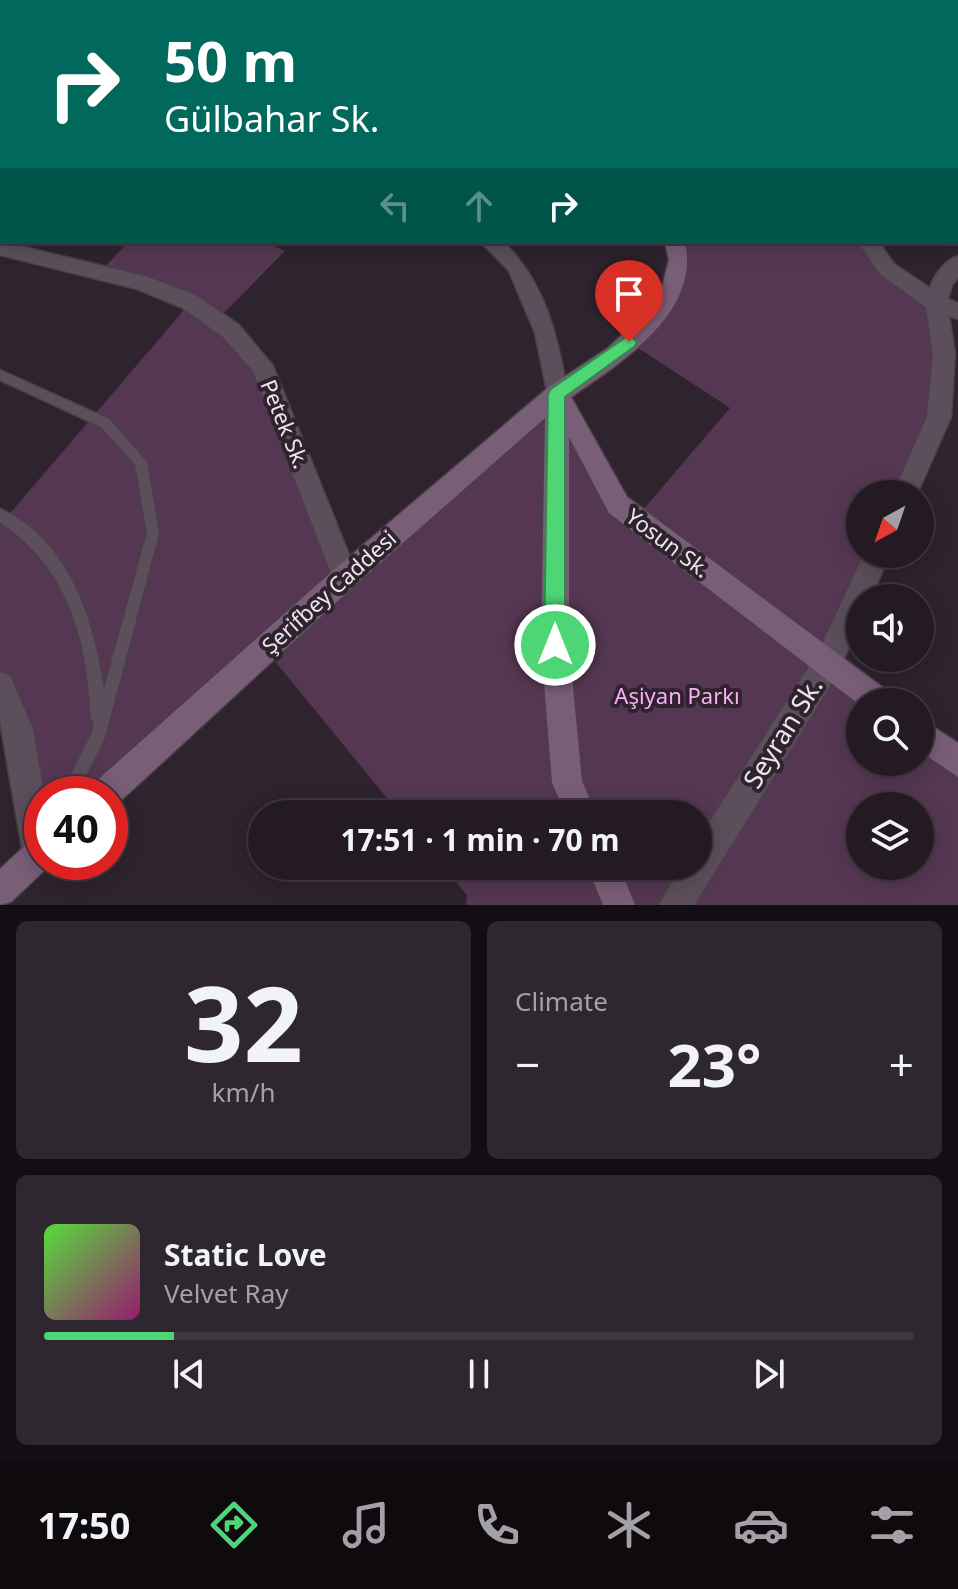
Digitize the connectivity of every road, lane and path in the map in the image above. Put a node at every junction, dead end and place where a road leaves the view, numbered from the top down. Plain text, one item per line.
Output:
1 (493, 244) edge
2 (675, 244) edge
3 (869, 244) edge
4 (0, 248) edge
5 (958, 264) edge
6 (936, 303) junction
7 (958, 311) edge
8 (0, 375) edge
9 (557, 394) junction
10 (911, 480) edge
11 (0, 515) edge
12 (871, 568) edge
13 (345, 577) junction
14 (828, 663) junction
15 (0, 686) edge
16 (861, 688) edge
17 (98, 737) junction
18 (934, 744) edge
19 (958, 762) edge
20 (27, 776) edge
21 (78, 776) edge
22 (125, 776) edge
23 (575, 800) edge
24 (24, 868) edge
25 (609, 880) edge
26 (0, 891) edge
27 (619, 905) edge
28 (675, 905) edge

1 - 9 street, Yosun Sk.
2 - 9 street, Şerifbey Caddesi
3 - 6 street
4 - 13 street, Petek Sk.
5 - 6 street
6 - 7 street
6 - 10 street
8 - 17 lane
9 - 13 street, Şerifbey Caddesi
9 - 14 street, Yosun Sk.
9 - 23 street
11 - 17 lane
12 - 14 street, Seyran Sk.
13 - 22 street, Şerifbey Caddesi
14 - 16 street, Yosun Sk.
14 - 28 street, Seyran Sk.
15 - 20 street
17 - 21 lane
18 - 19 street
24 - 26 street
25 - 27 street

